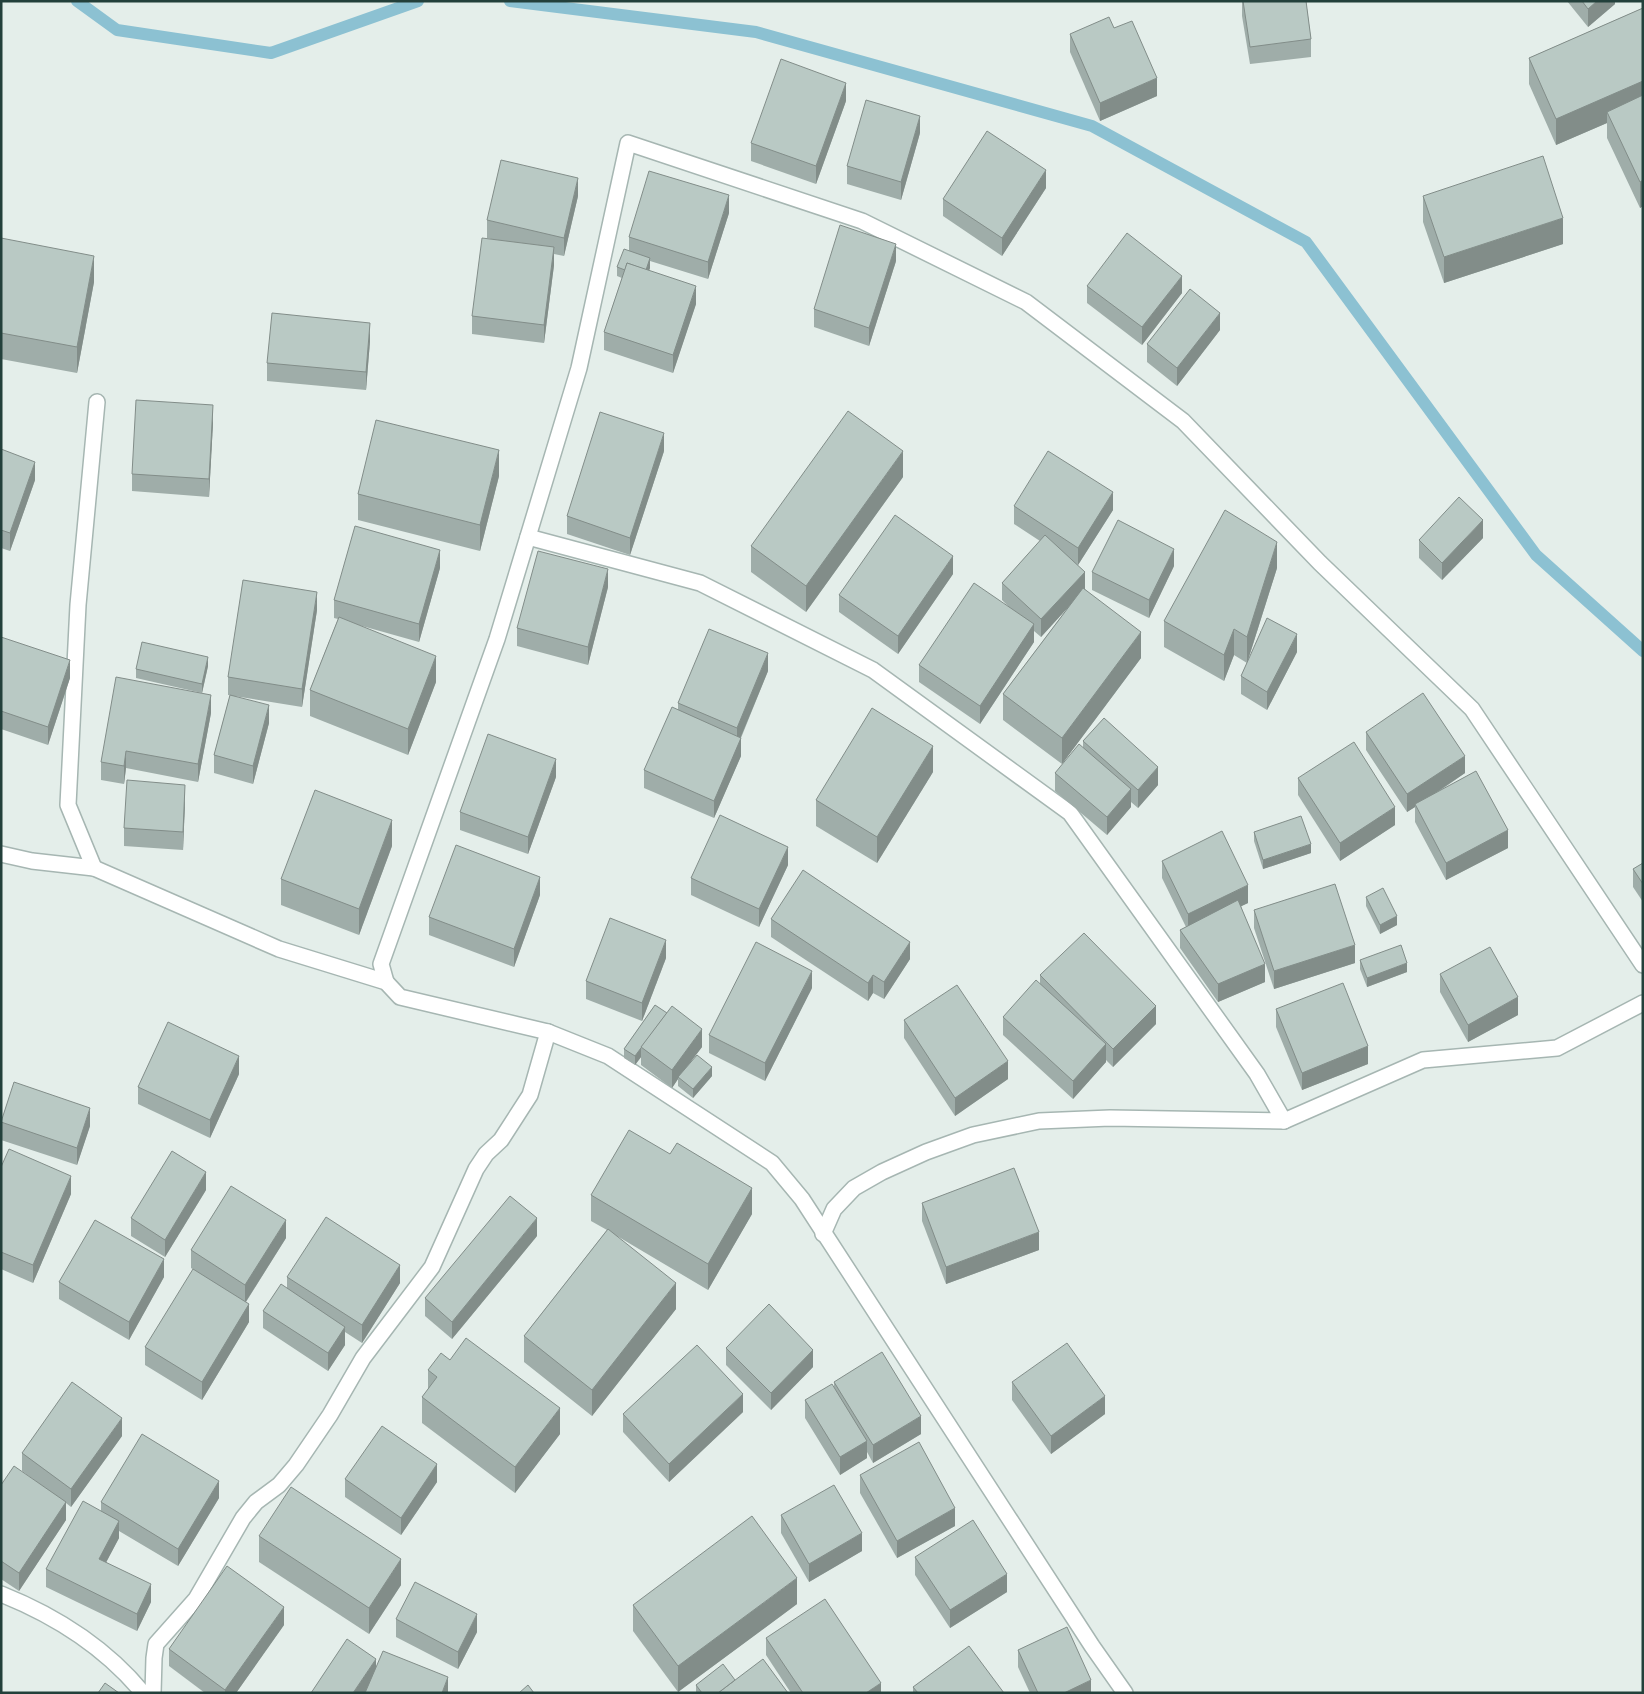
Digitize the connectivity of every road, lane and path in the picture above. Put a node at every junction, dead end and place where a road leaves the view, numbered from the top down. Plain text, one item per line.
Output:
1 (96, 402) dead end
2 (528, 537) junction
3 (1, 854) edge
4 (94, 868) junction
5 (1643, 965) edge
6 (386, 982) junction
7 (1643, 1003) edge
8 (548, 1032) junction
9 (1284, 1121) junction
10 (823, 1234) junction
11 (1, 1594) edge
12 (143, 1693) edge
13 (153, 1693) edge
14 (1125, 1693) edge

1 - 4 street
2 - 5 street
2 - 6 street
2 - 9 street
3 - 4 street
4 - 6 street
6 - 8 street
7 - 9 street
8 - 10 street
8 - 13 street
9 - 10 street
10 - 14 street
11 - 12 street

